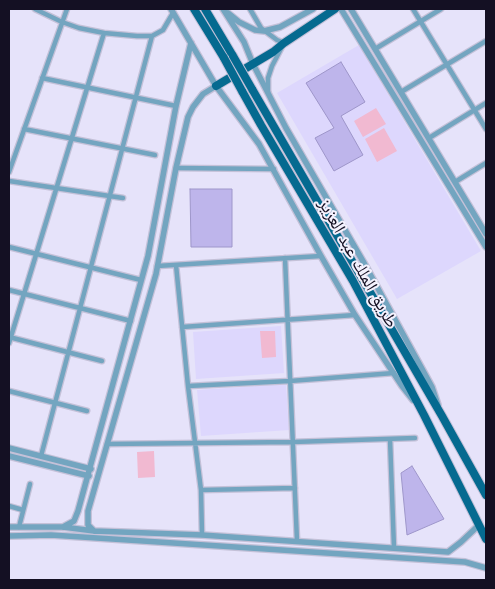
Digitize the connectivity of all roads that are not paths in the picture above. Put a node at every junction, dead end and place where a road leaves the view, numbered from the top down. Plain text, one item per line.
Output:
1 (35, 9) edge
2 (67, 9) edge
3 (194, 9) edge
4 (205, 9) edge
5 (223, 9) edge
6 (250, 9) edge
7 (313, 9) edge
8 (335, 9) edge
9 (341, 9) edge
10 (351, 9) edge
11 (413, 9) edge
12 (441, 9) edge
13 (172, 11) edge
14 (421, 21) junction
15 (62, 22) junction
16 (264, 31) junction
17 (104, 33) junction
18 (152, 36) junction
19 (486, 41) edge
20 (191, 43) junction
21 (284, 43) junction
22 (375, 49) junction
23 (253, 64) junction
24 (447, 65) junction
25 (42, 78) junction
26 (216, 86) junction
27 (88, 88) junction
28 (268, 92) junction
29 (401, 92) junction
30 (136, 98) junction
31 (486, 103) edge
32 (176, 106) junction
33 (475, 110) junction
34 (24, 129) junction
35 (486, 129) edge
36 (429, 138) junction
37 (72, 139) junction
38 (122, 148) junction
39 (155, 155) dead end
40 (486, 163) edge
41 (176, 168) junction
42 (274, 169) junction
43 (9, 172) edge
44 (9, 180) edge
45 (455, 182) junction
46 (57, 188) junction
47 (110, 196) junction
48 (123, 198) dead end
49 (486, 234) edge
50 (9, 246) edge
51 (486, 248) edge
52 (37, 254) junction
53 (321, 256) junction
54 (285, 258) junction
55 (176, 264) junction
56 (158, 266) junction
57 (91, 267) junction
58 (142, 280) junction
59 (9, 290) edge
60 (24, 294) junction
61 (80, 308) junction
62 (355, 315) junction
63 (288, 320) junction
64 (131, 321) junction
65 (182, 327) junction
66 (10, 337) edge
67 (9, 343) edge
68 (68, 353) junction
69 (102, 362) dead end
70 (394, 373) junction
71 (290, 381) junction
72 (188, 386) junction
73 (9, 390) edge
74 (55, 403) junction
75 (87, 411) dead end
76 (424, 415) junction
77 (442, 416) junction
78 (390, 438) junction
79 (415, 438) dead end
80 (293, 442) junction
81 (195, 443) junction
82 (107, 444) junction
83 (9, 448) edge
84 (9, 456) edge
85 (41, 456) junction
86 (91, 469) junction
87 (88, 476) junction
88 (30, 484) dead end
89 (295, 488) junction
90 (201, 490) junction
91 (486, 496) edge
92 (9, 506) edge
93 (24, 510) junction
94 (479, 525) junction
95 (19, 526) junction
96 (9, 527) edge
97 (63, 528) junction
98 (94, 531) junction
99 (202, 535) junction
100 (9, 536) edge
101 (486, 538) edge
102 (297, 541) junction
103 (394, 548) junction
104 (486, 568) edge

1 - 15 street
2 - 15 street
3 - 76 main road, طريق الملك عبد العزيز, bridge
4 - 77 main road, bridge
5 - 16 street
5 - 23 street
6 - 16 street
7 - 16 street
8 - 21 main road
9 - 51 street
10 - 22 street
11 - 14 street
12 - 14 street
13 - 18 street
13 - 20 street
14 - 22 street
14 - 24 street
15 - 17 street
15 - 25 street
16 - 21 street
17 - 18 street
17 - 27 street
18 - 30 street
19 - 24 street
20 - 26 street
20 - 32 street
21 - 23 main road
21 - 28 street
22 - 29 street
23 - 26 main road
23 - 28 street
24 - 29 street
24 - 33 street
25 - 27 street
25 - 34 street
26 - 41 street
26 - 42 street
27 - 30 street
27 - 37 street
28 - 77 street
29 - 36 street
30 - 32 street
30 - 38 street
31 - 33 street
32 - 58 street
33 - 35 street
33 - 36 street
34 - 37 street
34 - 43 street
36 - 45 street
37 - 38 street
37 - 46 street
38 - 39 street
38 - 47 street
40 - 45 street
41 - 42 street
41 - 56 street
42 - 53 street
44 - 46 street
45 - 49 street
46 - 47 street
46 - 52 street
47 - 48 street
47 - 57 street
50 - 52 street
52 - 57 street
52 - 60 street
53 - 54 street
53 - 62 street
54 - 55 street
54 - 63 street
55 - 56 street
55 - 65 street
56 - 82 street
57 - 58 street
57 - 61 street
58 - 64 street
59 - 60 street
60 - 61 street
60 - 66 street
61 - 64 street
61 - 68 street
62 - 63 street
62 - 70 street
63 - 65 street
63 - 71 street
64 - 86 street
65 - 72 street
66 - 67 street
66 - 68 street
68 - 69 street
68 - 74 street
70 - 71 street
70 - 76 street
71 - 72 street
71 - 80 street
72 - 81 street
73 - 74 street
74 - 75 street
74 - 85 street
76 - 94 main road, طريق الملك عبد العزيز
77 - 91 main road
78 - 79 street
78 - 80 street
78 - 103 street
80 - 81 street
80 - 89 street
81 - 82 street
81 - 90 street
82 - 98 street
83 - 85 street
84 - 87 street
85 - 86 street
86 - 87 street
87 - 97 street
88 - 93 street
89 - 90 street
89 - 102 street
90 - 99 street
92 - 93 street
93 - 95 street
94 - 101 main road, طريق الملك عبد العزيز
94 - 103 street
95 - 96 street
95 - 97 street
97 - 98 street
98 - 99 street
99 - 102 street
100 - 104 street
102 - 103 street

